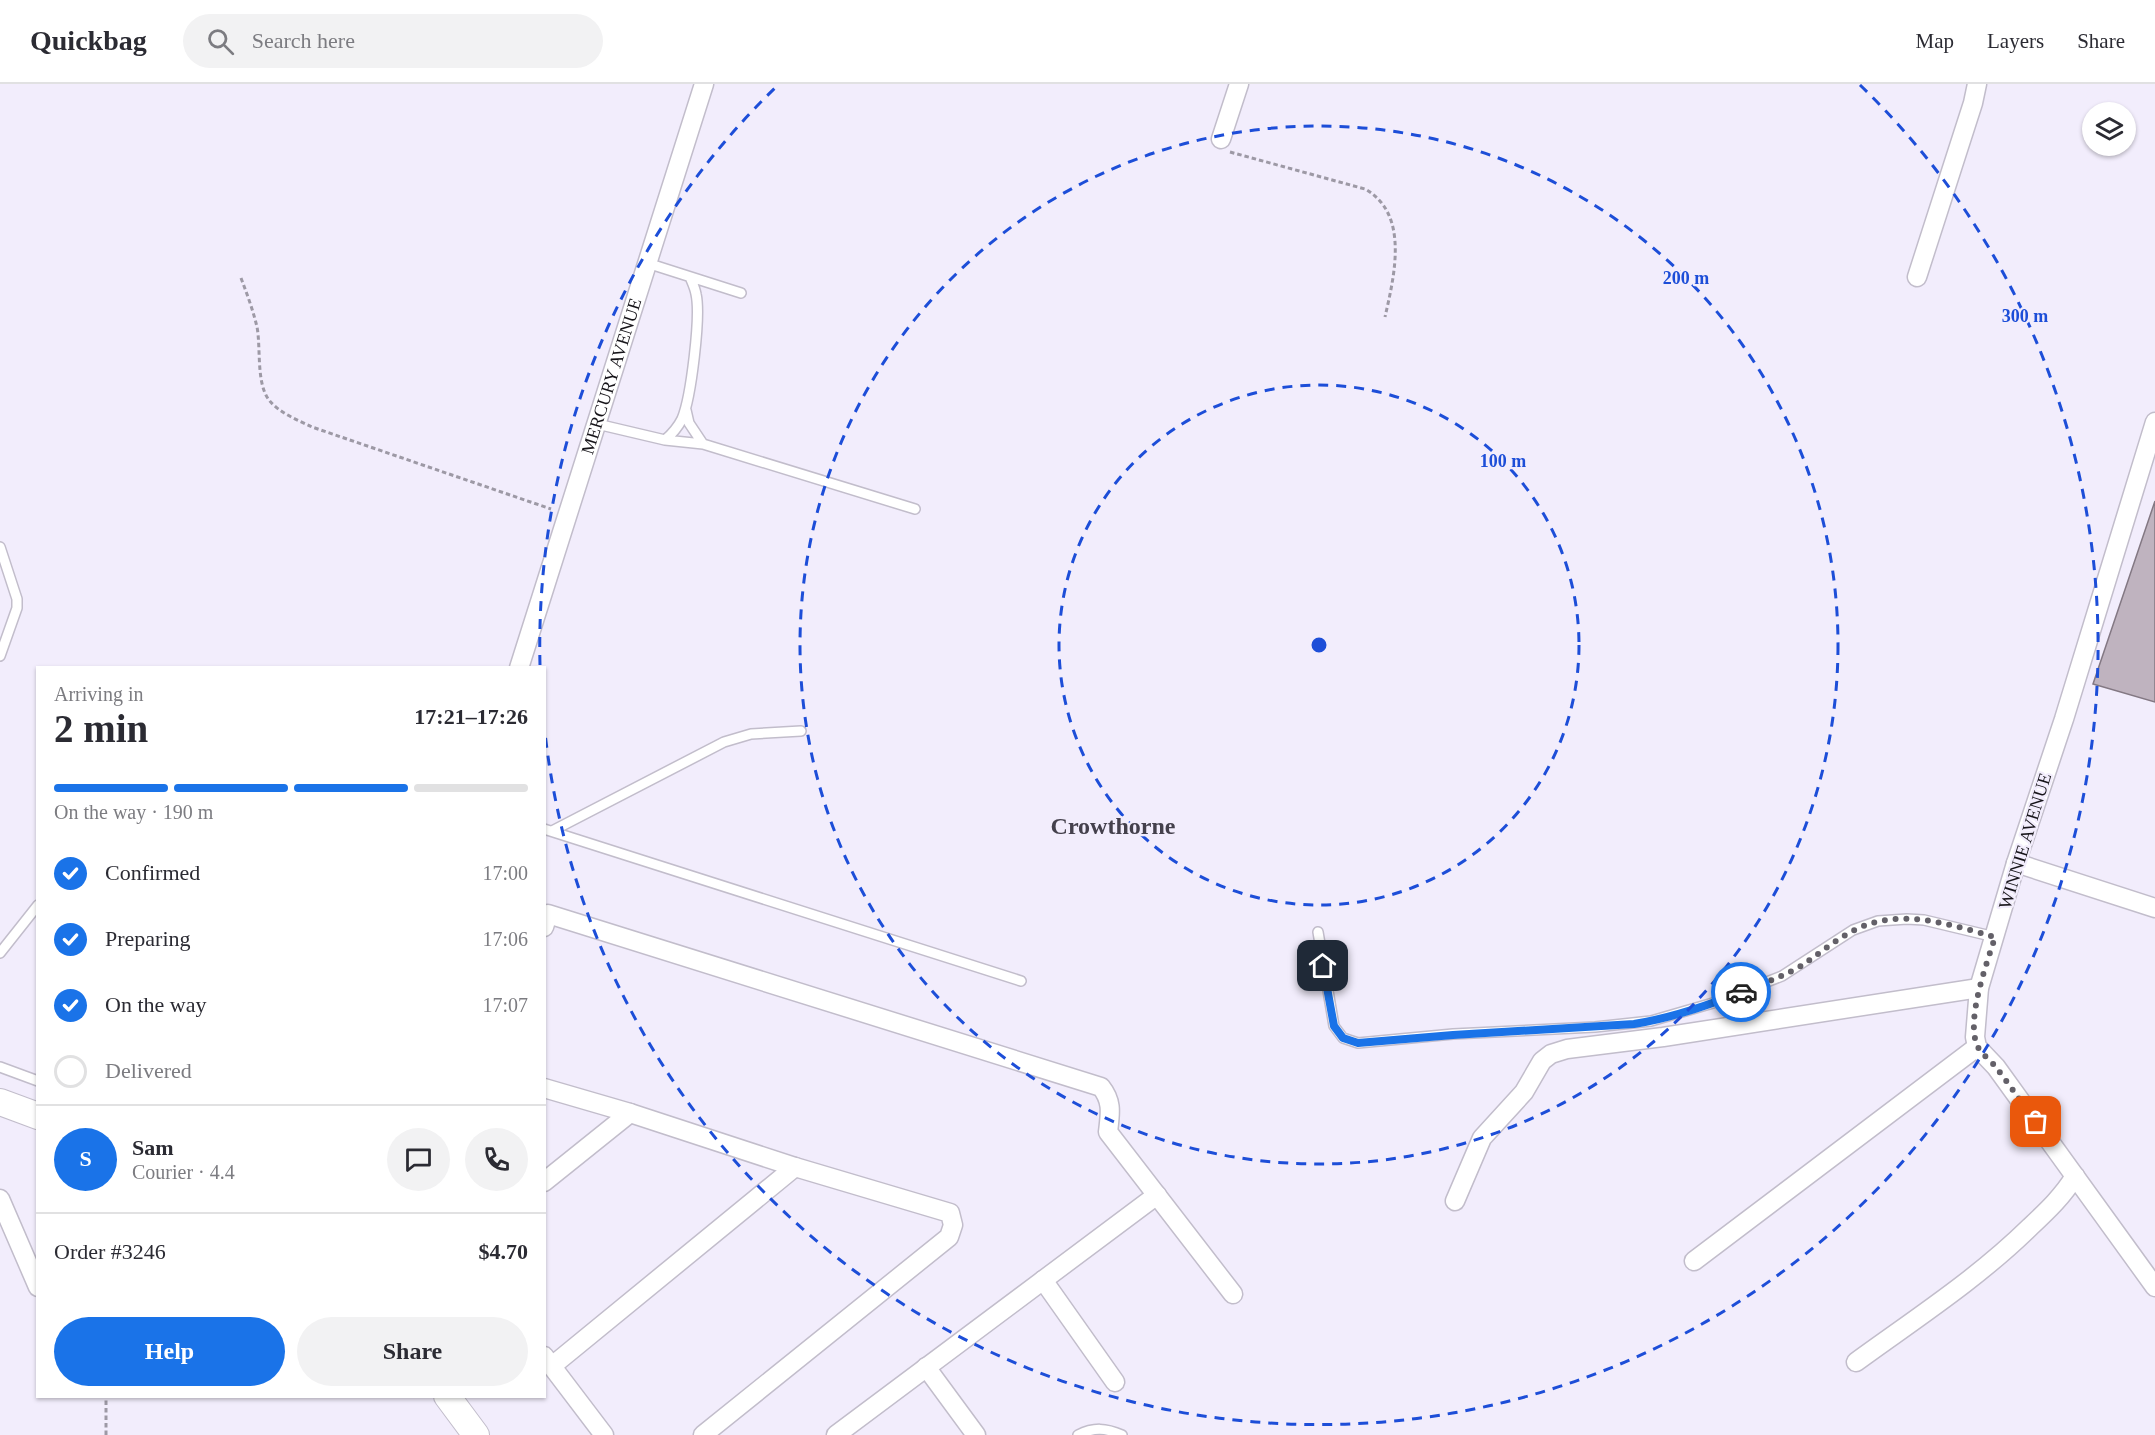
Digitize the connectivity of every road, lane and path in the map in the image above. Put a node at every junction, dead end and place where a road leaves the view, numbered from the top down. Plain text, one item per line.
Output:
1 (704, 84) edge
2 (1239, 84) edge
3 (1977, 84) edge
4 (1221, 139) joint
5 (647, 263) junction
6 (690, 277) junction
7 (1917, 277) dead end
8 (241, 278) dead end
9 (741, 293) dead end
10 (1385, 317) dead end
11 (685, 407) junction
12 (2155, 422) edge
13 (597, 424) junction
14 (665, 440) junction
15 (703, 444) junction
16 (915, 509) dead end
17 (567, 515) junction
18 (0, 547) edge
19 (0, 656) edge
20 (520, 666) edge
21 (801, 731) dead end
22 (548, 830) edge
23 (2016, 863) junction
24 (36, 908) edge
25 (2155, 908) edge
26 (546, 920) edge
27 (1318, 932) dead end
28 (1995, 937) junction
29 (0, 953) edge
30 (1021, 981) dead end
31 (1979, 988) junction
32 (1977, 1047) junction
33 (0, 1067) edge
34 (36, 1080) edge
35 (546, 1089) edge
36 (0, 1102) edge
37 (630, 1113) junction
38 (36, 1115) edge
39 (0, 1116) edge
40 (36, 1129) edge
41 (795, 1167) junction
42 (2075, 1176) junction
43 (546, 1180) edge
44 (1157, 1195) junction
45 (0, 1199) edge
46 (1455, 1201) dead end
47 (1694, 1261) dead end
48 (1043, 1280) junction
49 (36, 1282) edge
50 (2155, 1287) edge
51 (1233, 1294) dead end
52 (548, 1361) edge
53 (1856, 1362) dead end
54 (926, 1367) junction
55 (1115, 1382) dead end
56 (106, 1398) edge
57 (448, 1398) edge
58 (106, 1435) edge
59 (476, 1435) edge
60 (604, 1435) edge
61 (703, 1435) edge
62 (836, 1435) edge
63 (976, 1435) edge
64 (1078, 1435) edge
65 (1122, 1435) edge

1 - 5 street, MERCURY AVENUE
2 - 4 street
3 - 7 street
4 - 10 path
5 - 6 lane
5 - 13 street, MERCURY AVENUE
6 - 9 lane
6 - 11 lane
8 - 17 path
11 - 14 lane
11 - 15 lane
12 - 23 street, WINNIE AVENUE
13 - 14 lane
13 - 17 street, MERCURY AVENUE
14 - 15 lane
15 - 16 lane
17 - 20 street, MERCURY AVENUE
18 - 19 lane
21 - 22 lane
22 - 30 lane
23 - 25 street
23 - 28 street, WINNIE AVENUE
24 - 29 lane
26 - 44 street
27 - 28 lane
28 - 31 street, WINNIE AVENUE
31 - 32 street, WINNIE AVENUE
31 - 46 street
32 - 42 street
32 - 47 street
33 - 34 lane
35 - 37 street
36 - 38 main road
37 - 41 street
37 - 43 street
39 - 40 main road
41 - 52 street
41 - 61 street
42 - 50 street
42 - 53 street
44 - 48 street
44 - 51 street
45 - 49 street
48 - 54 street
48 - 55 street
52 - 60 street
54 - 62 street
54 - 63 street
56 - 58 path
57 - 59 main road
64 - 65 lane

